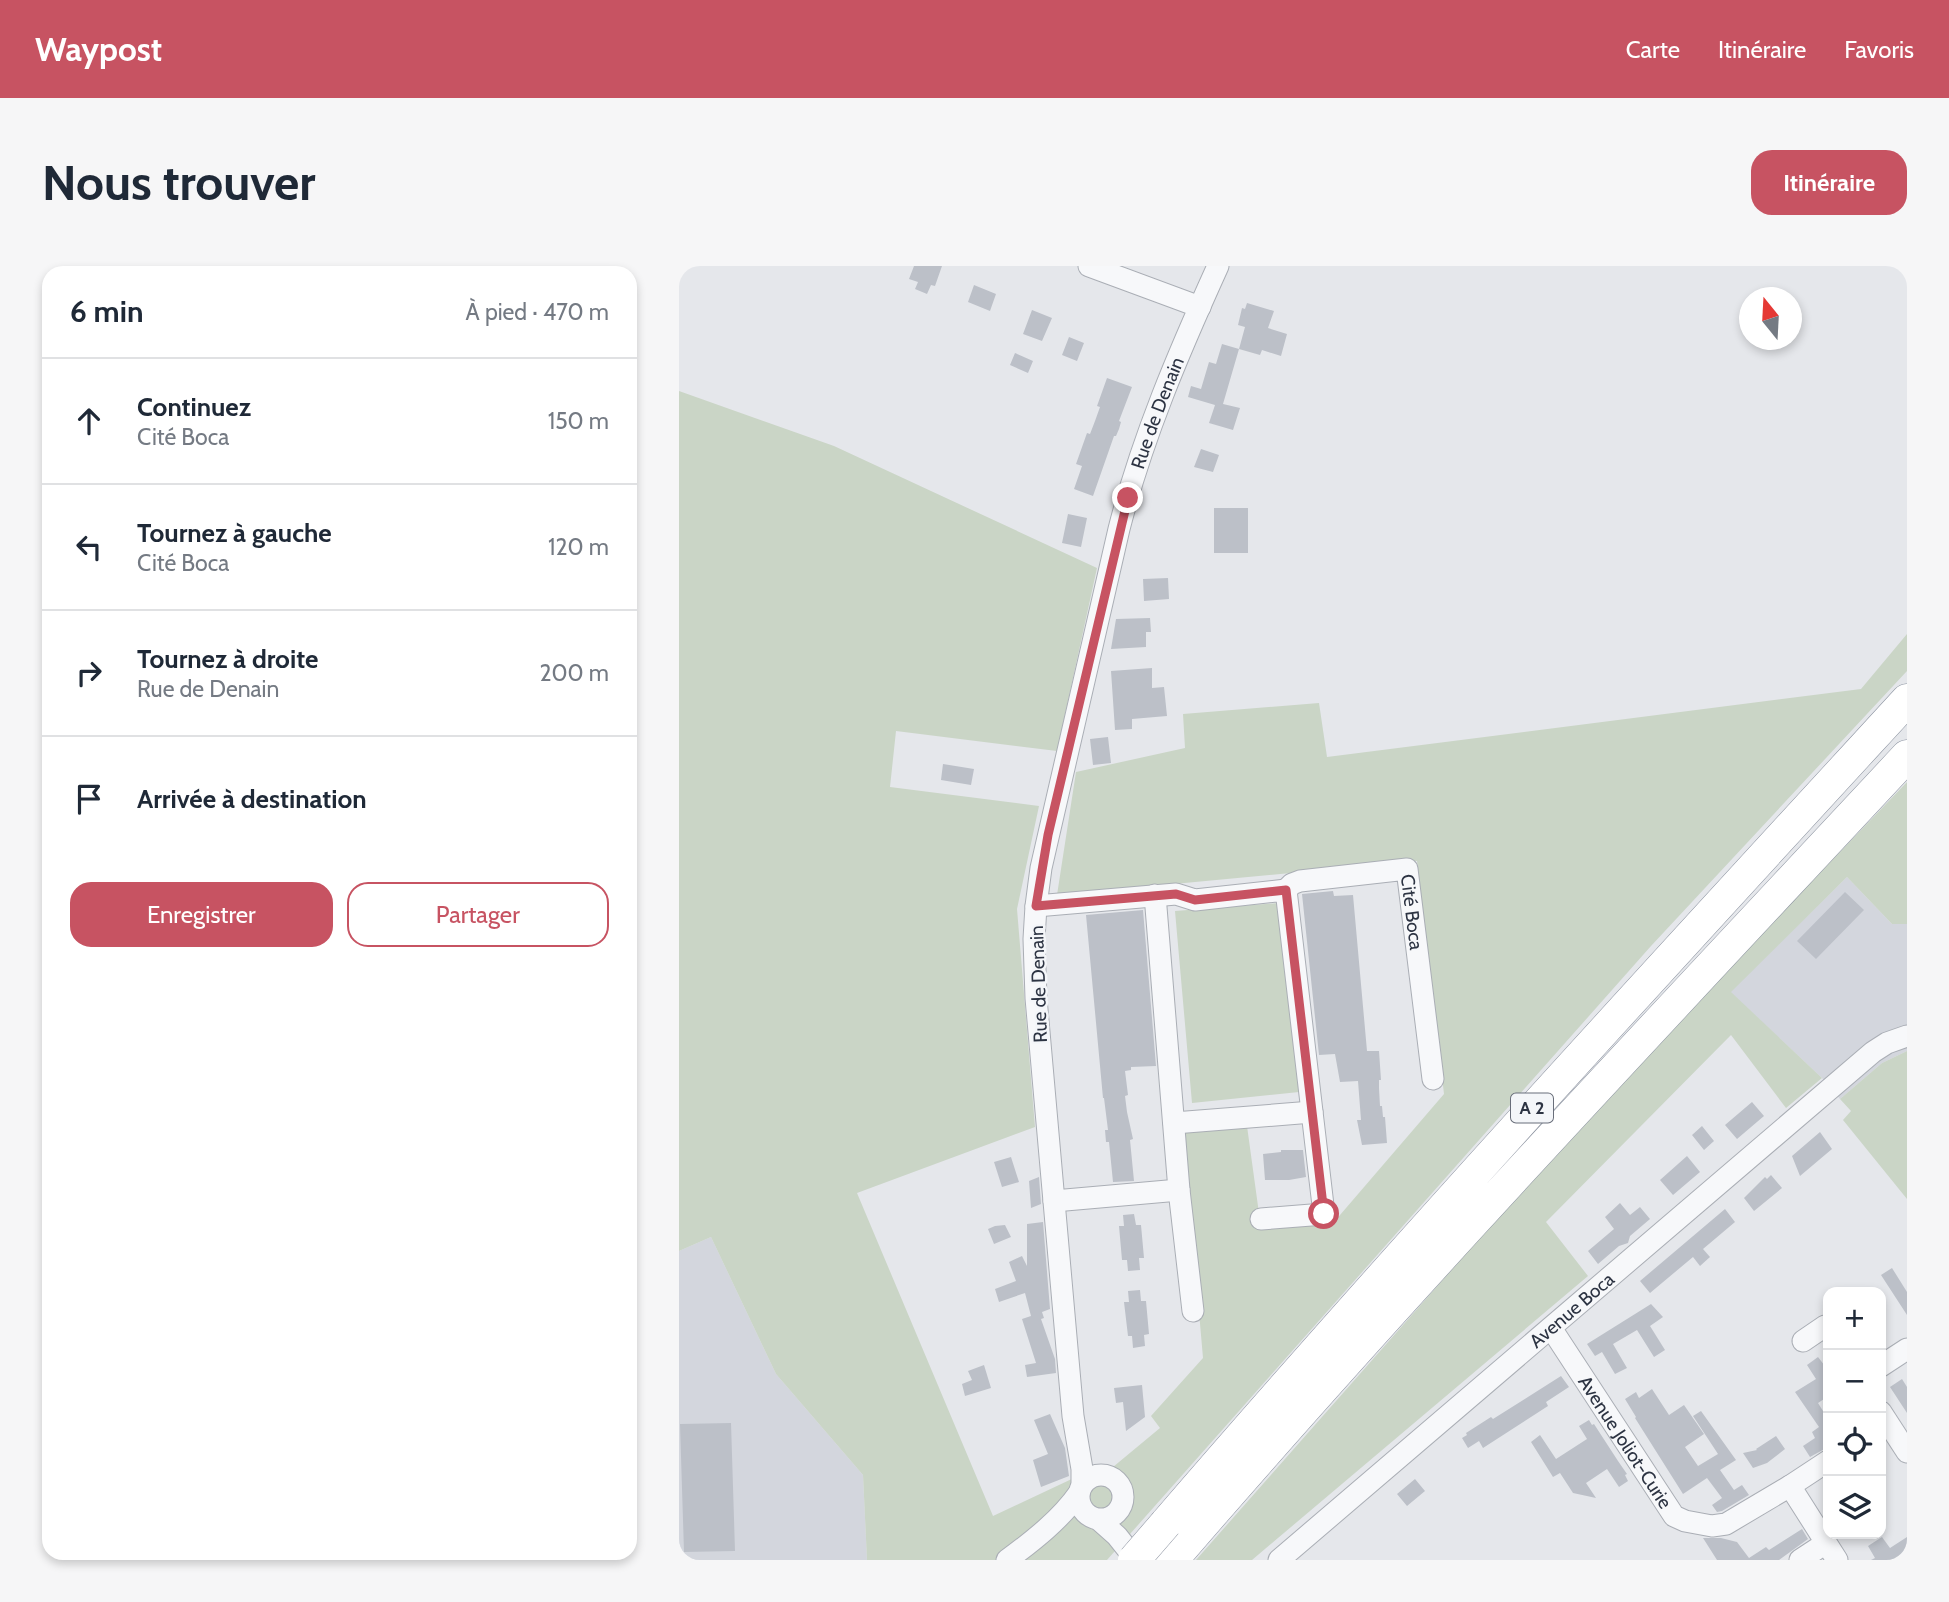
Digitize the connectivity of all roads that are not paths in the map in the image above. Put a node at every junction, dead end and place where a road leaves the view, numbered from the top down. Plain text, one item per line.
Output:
1 (1089, 266) edge
2 (1218, 266) edge
3 (1200, 307) junction
4 (1907, 700) edge
5 (1907, 756) edge
6 (1286, 890) junction
7 (1155, 895) junction
8 (1036, 906) junction
9 (1907, 1036) edge
10 (1433, 1079) dead end
11 (1312, 1112) junction
12 (1174, 1123) junction
13 (1179, 1190) junction
14 (1054, 1201) junction
15 (1261, 1219) dead end
16 (1193, 1311) dead end
17 (1823, 1327) edge
18 (1551, 1328) junction
19 (1803, 1341) dead end
20 (1907, 1349) edge
21 (1886, 1363) edge
22 (1886, 1424) edge
23 (1077, 1434) junction
24 (1907, 1452) edge
25 (1823, 1464) edge
26 (1107, 1476) junction
27 (1790, 1486) junction
28 (1081, 1489) junction
29 (1119, 1511) junction
30 (1096, 1519) junction
31 (1175, 1541) edge
32 (1032, 1542) junction
33 (1832, 1551) edge
34 (1007, 1560) edge
35 (1137, 1560) edge
36 (1279, 1560) edge
37 (1800, 1560) edge

1 - 3 street
2 - 3 street, Rue de Denain
3 - 8 street, Rue de Denain
4 - 31 highway, A 2
5 - 31 highway, A 2
6 - 7 street, Cité Boca
6 - 10 street, Cité Boca
6 - 11 street
7 - 8 street, Cité Boca
7 - 12 street
8 - 14 street, Rue de Denain
9 - 18 street, Avenue Boca
11 - 12 street
11 - 15 street
12 - 13 street
13 - 14 street
13 - 16 street
14 - 23 street, Rue de Denain
17 - 19 street
18 - 27 street, Avenue Joliot-Curie
18 - 36 street, Avenue Boca
20 - 21 street
22 - 24 street
23 - 26 street, Rue de Denain
23 - 28 street, Rue de Denain
25 - 27 street
26 - 28 street
26 - 29 street
27 - 33 street
28 - 30 street
28 - 32 street
29 - 30 street
29 - 35 street
30 - 32 street
30 - 35 street
31 - 35 highway, A 2, bridge
32 - 34 street
33 - 37 street

